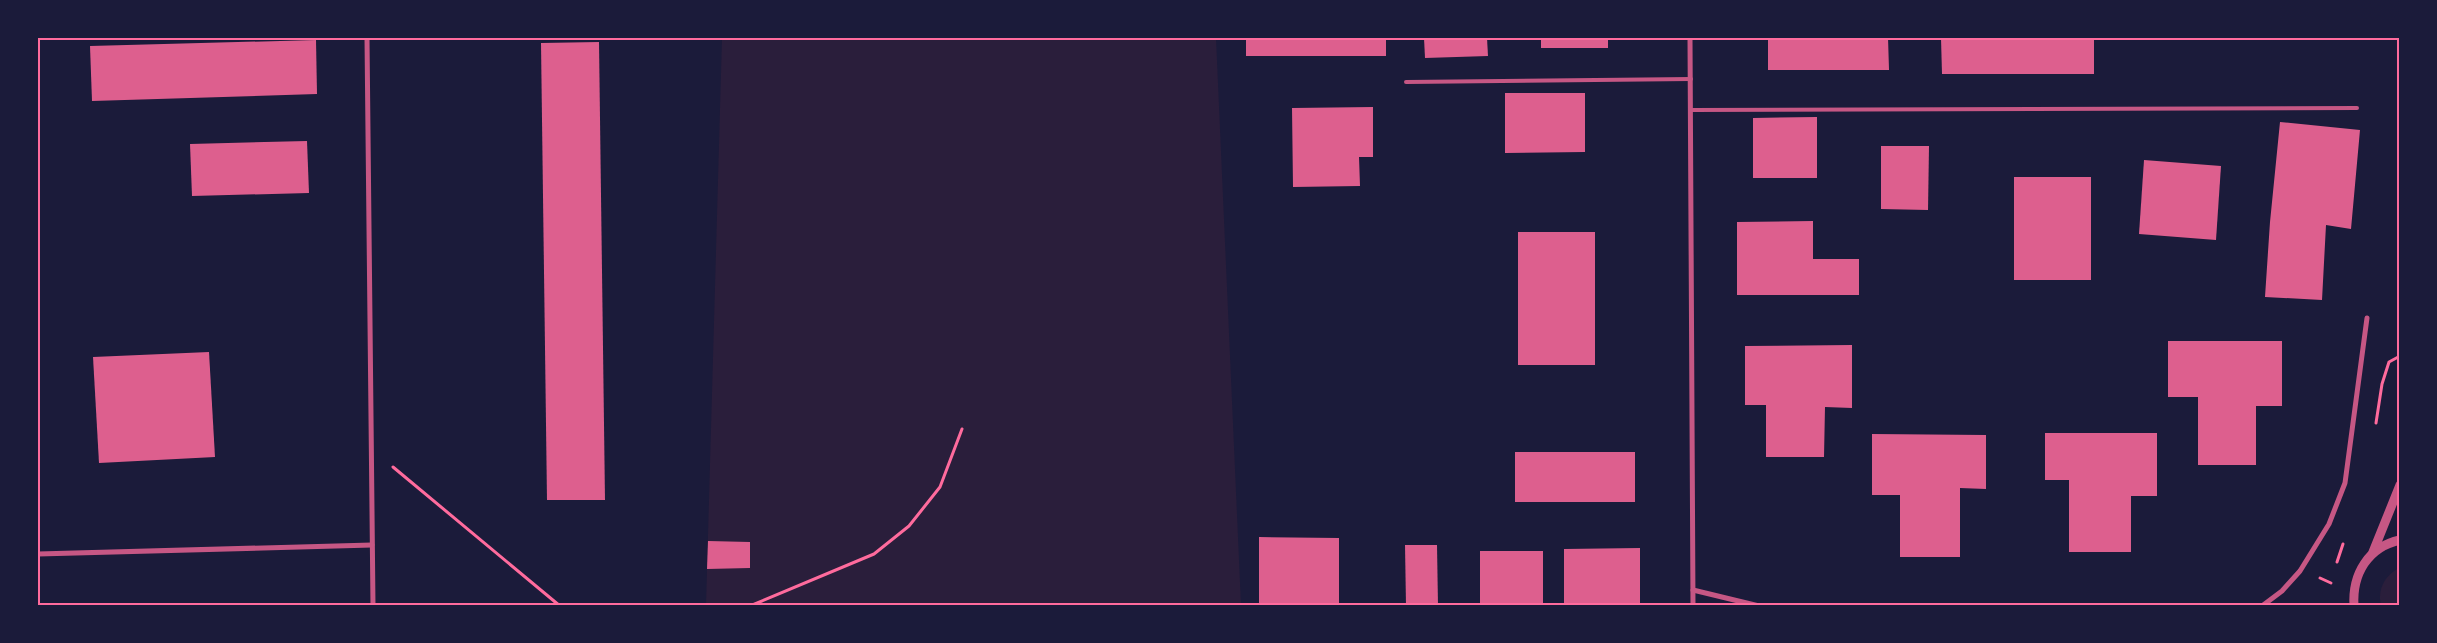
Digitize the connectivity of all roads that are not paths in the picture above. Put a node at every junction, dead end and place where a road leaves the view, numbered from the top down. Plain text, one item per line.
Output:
1 (367, 38) edge
2 (1690, 38) edge
3 (1691, 79) junction
4 (1406, 82) dead end
5 (2357, 108) dead end
6 (1692, 110) junction
7 (2367, 318) dead end
8 (2400, 485) edge
9 (2400, 540) edge
10 (372, 546) junction
11 (2373, 552) junction
12 (38, 554) edge
13 (1693, 590) junction
14 (373, 606) edge
15 (1693, 606) edge
16 (1759, 606) edge
17 (2262, 606) edge
18 (2354, 606) edge

1 - 10 street
2 - 3 street
3 - 4 lane
3 - 6 street
5 - 6 lane
6 - 13 street
7 - 17 street
8 - 11 street
9 - 11 street
10 - 12 street
10 - 14 street
11 - 18 street
13 - 15 street
13 - 16 street

